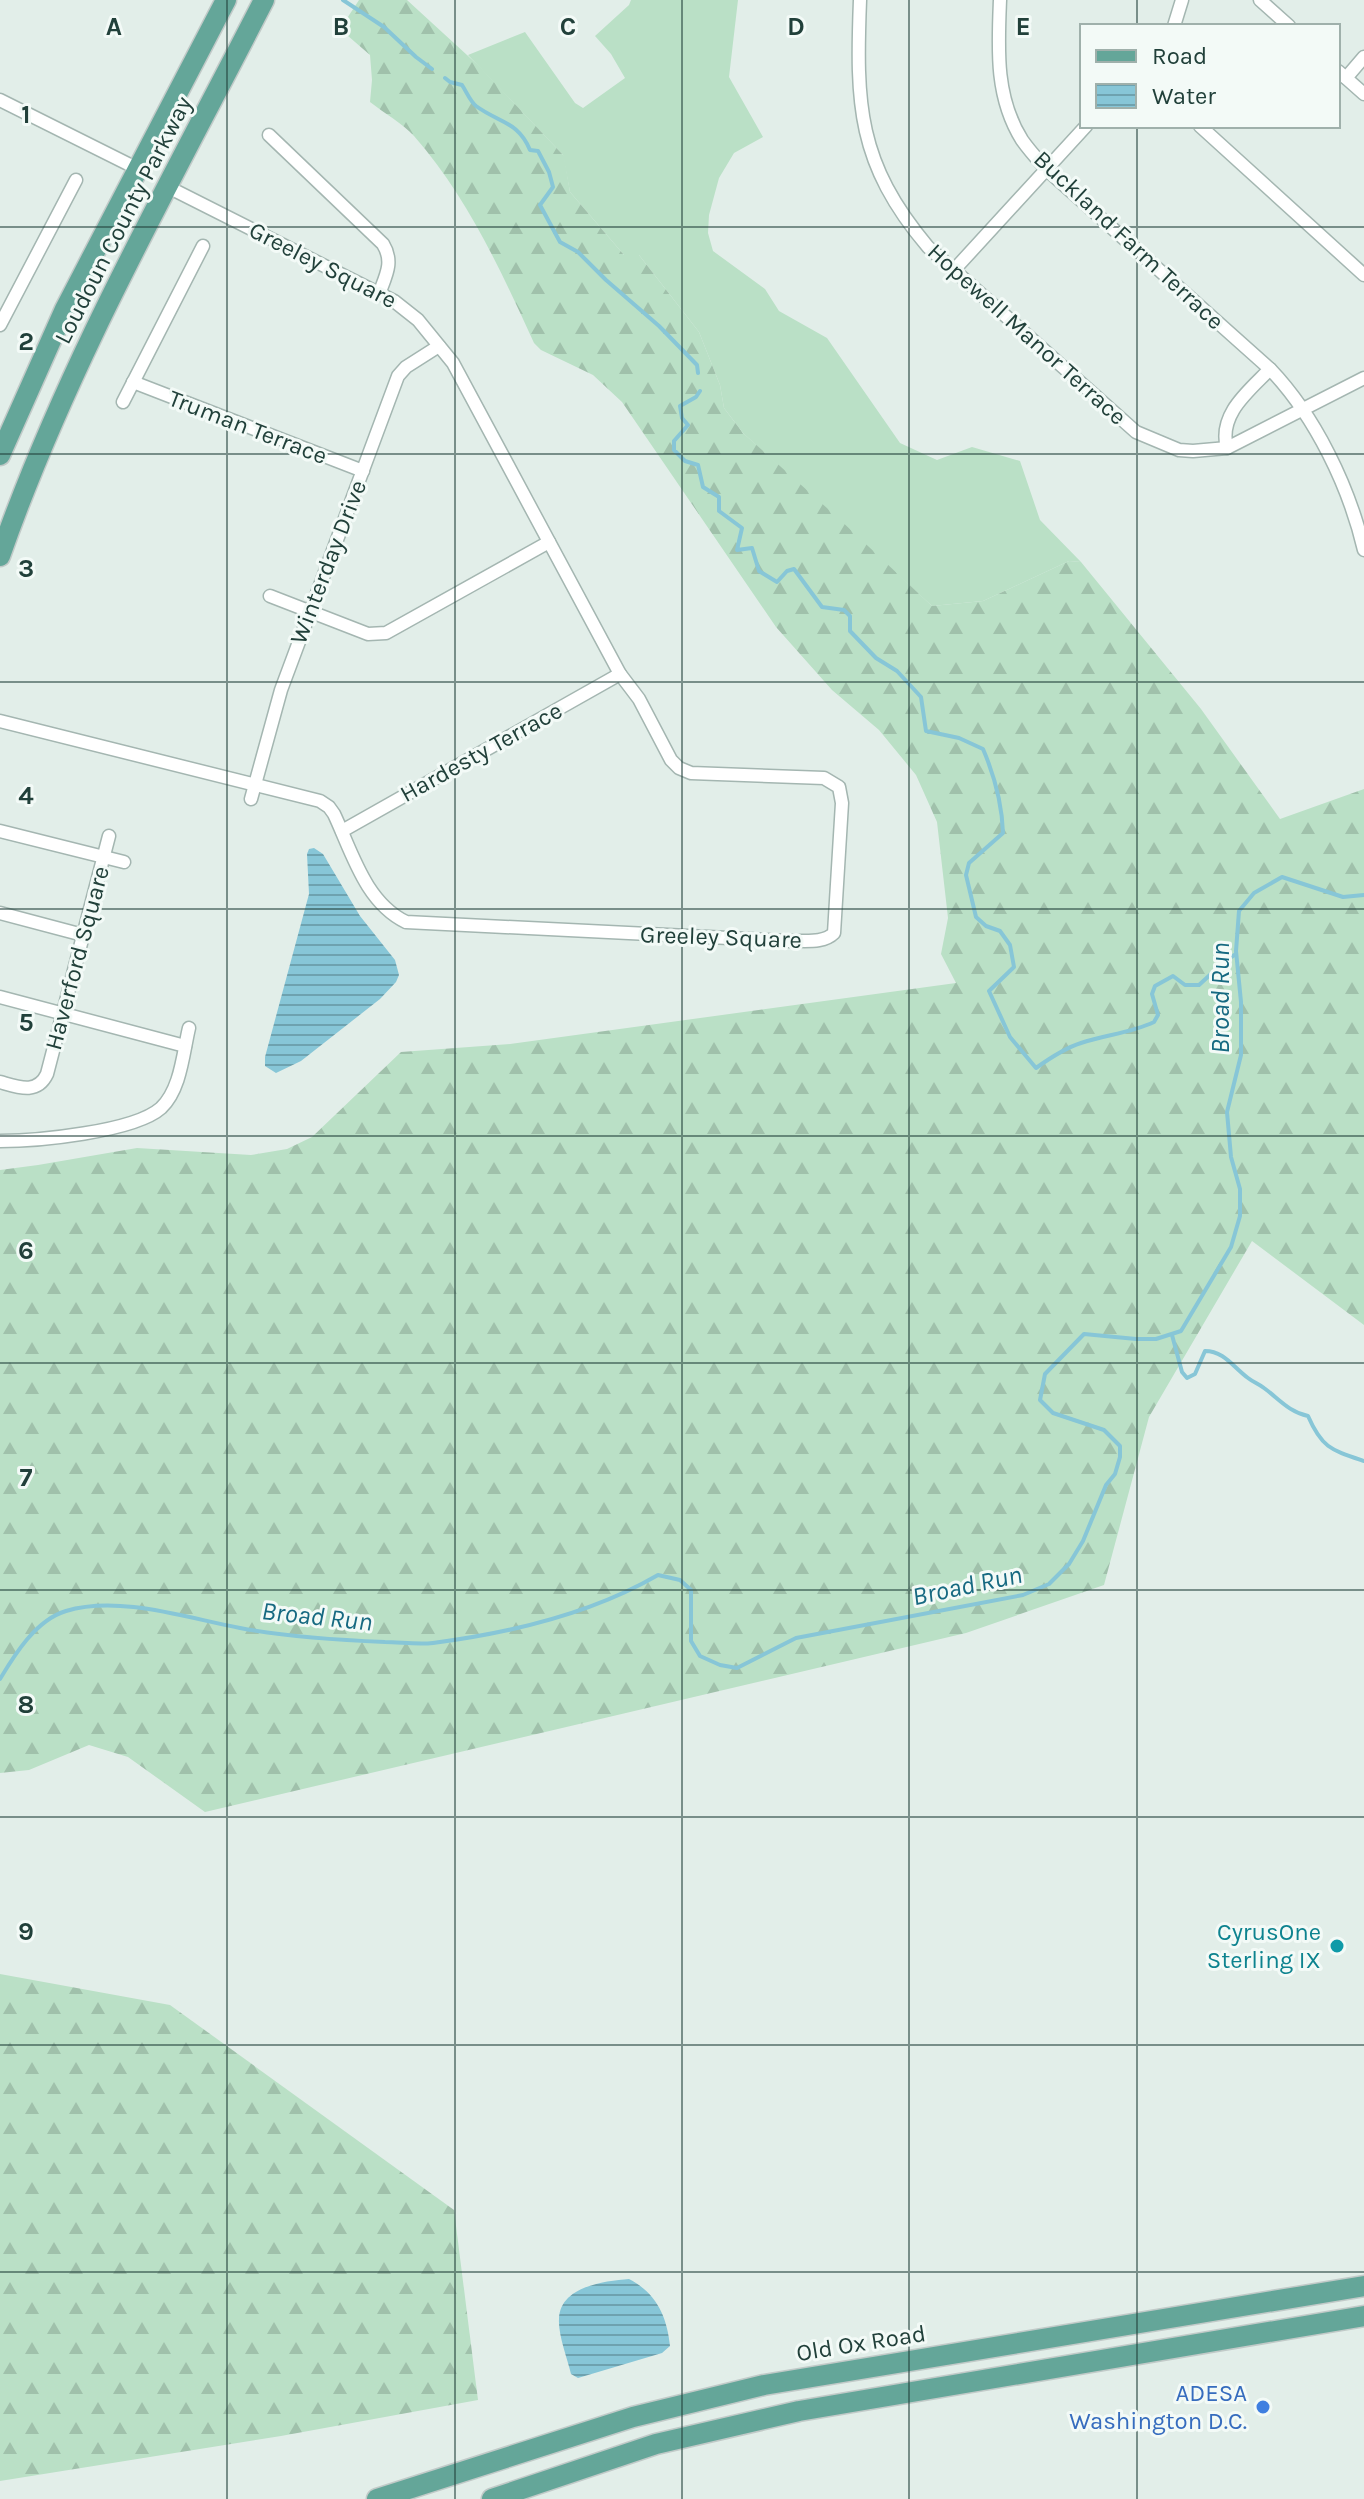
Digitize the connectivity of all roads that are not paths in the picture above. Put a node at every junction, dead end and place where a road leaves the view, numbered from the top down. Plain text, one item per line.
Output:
1 (226, 0) edge
2 (264, 0) edge
3 (860, 0) edge
4 (1000, 0) edge
5 (1182, 0) edge
6 (1260, 0) edge
7 (1175, 24) edge
8 (1287, 24) edge
9 (1364, 57) edge
10 (1342, 74) edge
11 (1364, 94) edge
12 (0, 100) edge
13 (1084, 128) edge
14 (1202, 128) edge
15 (269, 135) dead end
16 (138, 169) junction
17 (1046, 169) junction
18 (76, 180) dead end
19 (168, 187) junction
20 (203, 246) dead end
21 (954, 270) junction
22 (1364, 275) edge
23 (379, 294) junction
24 (0, 323) edge
25 (439, 346) junction
26 (1270, 369) junction
27 (1364, 378) edge
28 (133, 382) junction
29 (123, 402) dead end
30 (1303, 409) junction
31 (1227, 448) junction
32 (0, 455) edge
33 (363, 471) junction
34 (549, 542) junction
35 (1364, 550) edge
36 (0, 556) edge
37 (270, 596) dead end
38 (310, 611) junction
39 (620, 674) junction
40 (0, 721) edge
41 (256, 784) junction
42 (251, 799) dead end
43 (0, 831) edge
44 (342, 831) junction
45 (109, 836) dead end
46 (104, 857) junction
47 (124, 862) dead end
48 (0, 913) edge
49 (83, 935) junction
50 (0, 997) edge
51 (63, 1013) junction
52 (189, 1028) dead end
53 (185, 1046) junction
54 (0, 1082) edge
55 (0, 1141) edge
56 (1364, 2286) edge
57 (1364, 2316) edge
58 (377, 2499) edge
59 (492, 2499) edge

1 - 16 main road, Loudoun County Parkway
2 - 19 main road, Loudoun County Parkway
3 - 21 street, Hopewell Manor Terrace
4 - 17 street, Buckland Farm Terrace
5 - 7 street
6 - 8 street
9 - 10 street
10 - 11 street
12 - 16 street
13 - 17 street
14 - 22 street
15 - 23 street
16 - 32 main road, Loudoun County Parkway
17 - 21 street
17 - 26 street, Buckland Farm Terrace
18 - 24 street
19 - 23 street, Greeley Square
19 - 36 main road, Loudoun County Parkway
20 - 28 street
21 - 31 street, Hopewell Manor Terrace
23 - 25 street, Greeley Square
25 - 33 street, Winterday Drive
25 - 34 street, Greeley Square
26 - 30 street, Buckland Farm Terrace
26 - 31 street
27 - 30 street, Hopewell Manor Terrace
28 - 29 street
28 - 33 street, Truman Terrace
30 - 31 street, Hopewell Manor Terrace
30 - 35 street, Buckland Farm Terrace
33 - 38 street, Winterday Drive
34 - 38 street
34 - 39 street, Greeley Square
37 - 38 street
38 - 41 street, Winterday Drive
39 - 44 street, Hardesty Terrace
39 - 44 street, Greeley Square
40 - 41 street, Greeley Square
41 - 42 street, Winterday Drive
41 - 44 street, Greeley Square
43 - 46 street
45 - 46 street, Haverford Square
46 - 47 street
46 - 49 street, Haverford Square
48 - 49 street
49 - 51 street, Haverford Square
50 - 51 street
51 - 53 street
51 - 54 street, Haverford Square
52 - 53 street
53 - 55 street
56 - 58 main road, Old Ox Road
57 - 59 main road

